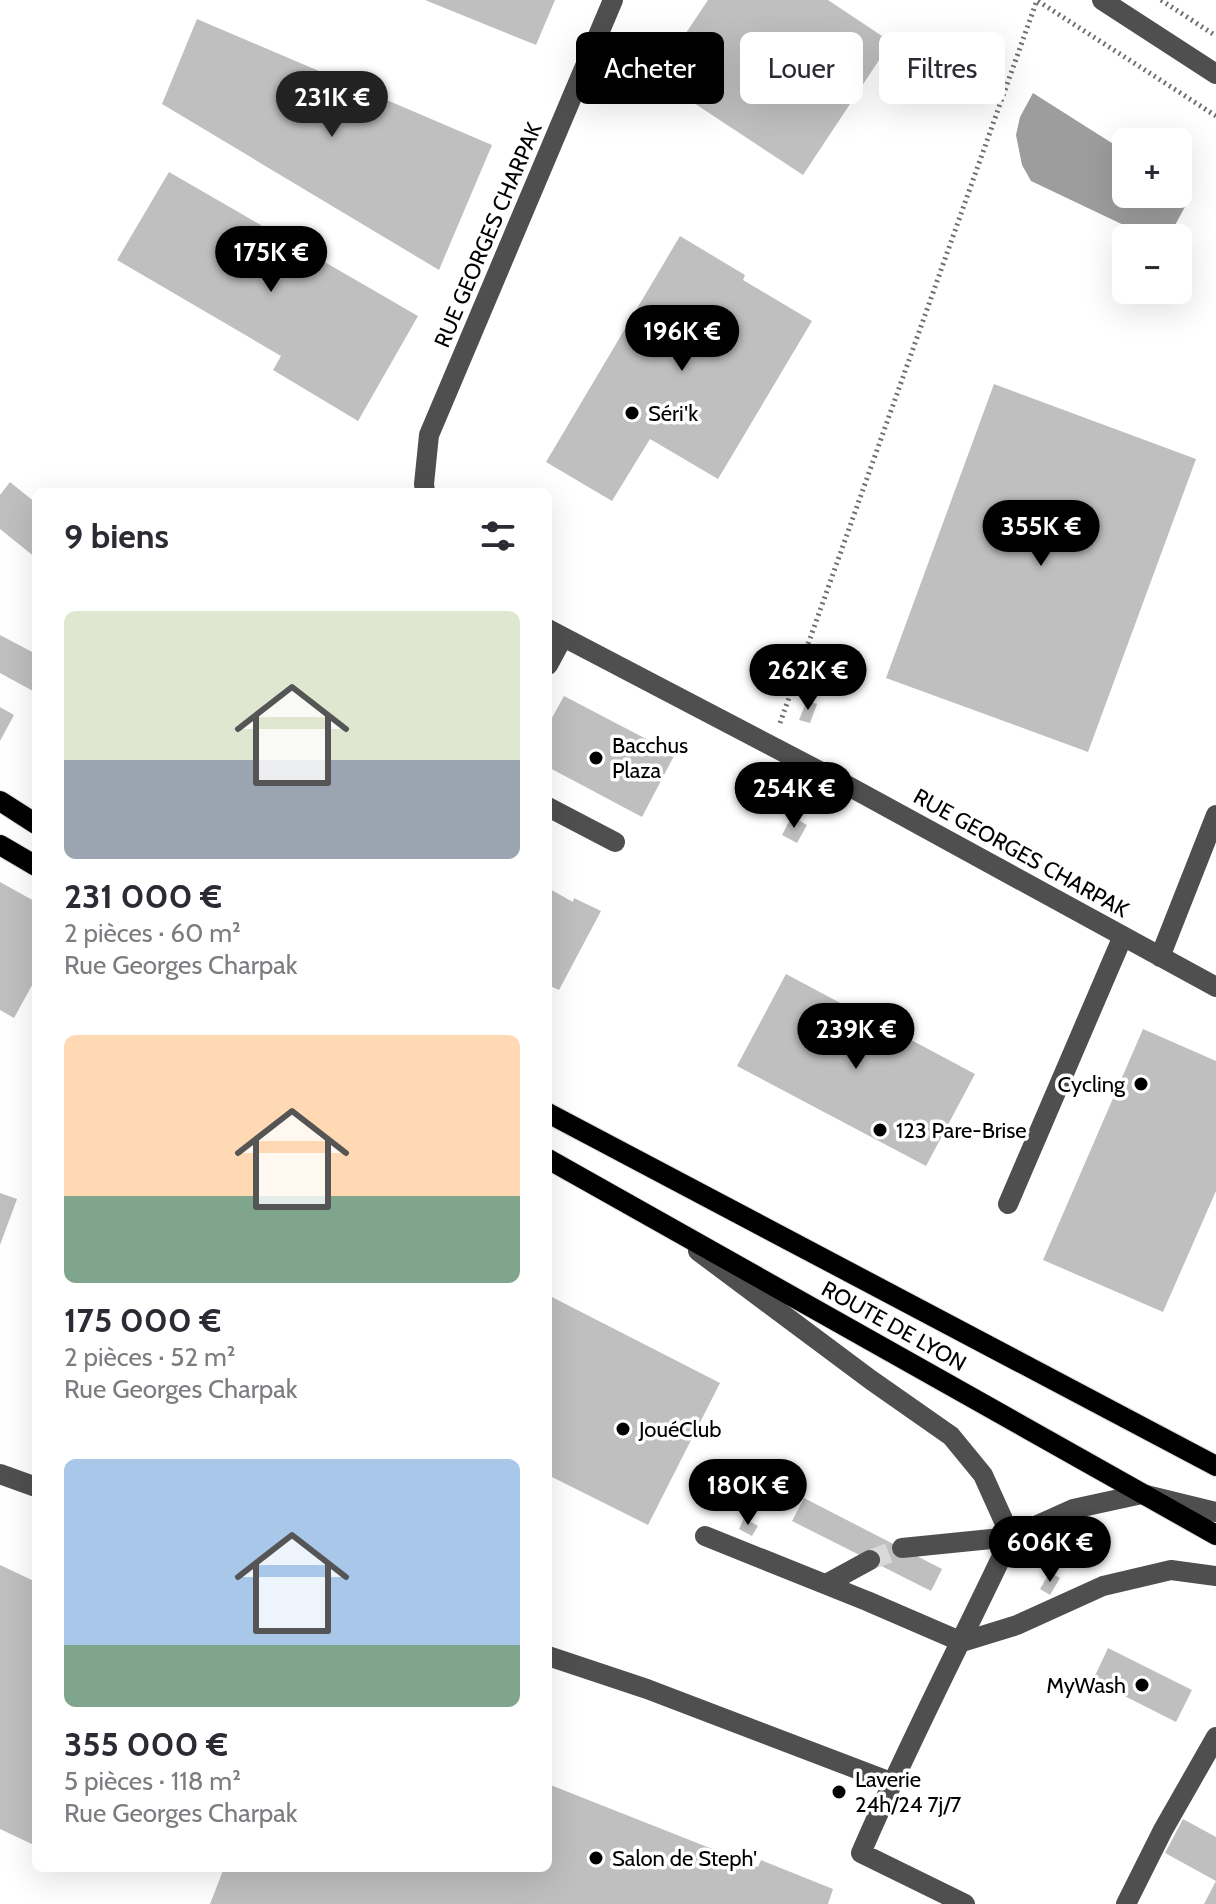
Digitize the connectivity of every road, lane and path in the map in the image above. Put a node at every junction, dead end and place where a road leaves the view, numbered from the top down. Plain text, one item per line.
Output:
1 (613, 0) edge
2 (1037, 0) edge
3 (1102, 0) edge
4 (1161, 0) edge
5 (1216, 36) edge
6 (1216, 74) edge
7 (1216, 116) edge
8 (424, 488) edge
9 (556, 633) edge
10 (772, 746) junction
11 (0, 801) edge
12 (552, 809) edge
13 (1216, 815) edge
14 (32, 821) edge
15 (615, 842) dead end
16 (0, 845) edge
17 (32, 864) edge
18 (1123, 936) junction
19 (1160, 957) junction
20 (1216, 987) edge
21 (552, 1115) edge
22 (552, 1161) edge
23 (1008, 1204) dead end
24 (657, 1220) junction
25 (1216, 1466) edge
26 (0, 1474) edge
27 (32, 1486) edge
28 (1142, 1494) junction
29 (1216, 1512) edge
30 (1216, 1535) edge
31 (705, 1536) dead end
32 (1011, 1537) junction
33 (902, 1548) tunnel mouth
34 (870, 1560) tunnel mouth
35 (1216, 1576) edge
36 (826, 1584) junction
37 (962, 1642) junction
38 (552, 1657) edge
39 (1216, 1737) edge
40 (891, 1782) junction
41 (965, 1904) edge
42 (1126, 1904) edge

1 - 8 street, RUE GEORGES CHARPAK
2 - 7 path
2 - 10 path
3 - 6 street
4 - 5 path
9 - 10 street, RUE GEORGES CHARPAK
10 - 18 street, RUE GEORGES CHARPAK
11 - 14 main road
12 - 15 street
13 - 19 street
16 - 17 main road
18 - 19 street, RUE GEORGES CHARPAK
18 - 23 street
19 - 20 street, RUE GEORGES CHARPAK
21 - 25 main road, ROUTE DE LYON
22 - 24 main road, ROUTE DE LYON
24 - 28 main road, ROUTE DE LYON
24 - 32 street
26 - 27 street
28 - 29 street
28 - 30 main road, ROUTE DE LYON
28 - 32 street
31 - 36 street
32 - 33 street
32 - 37 street
34 - 36 street
35 - 37 street
36 - 37 street
37 - 40 street
38 - 40 street
39 - 42 street
40 - 41 street

